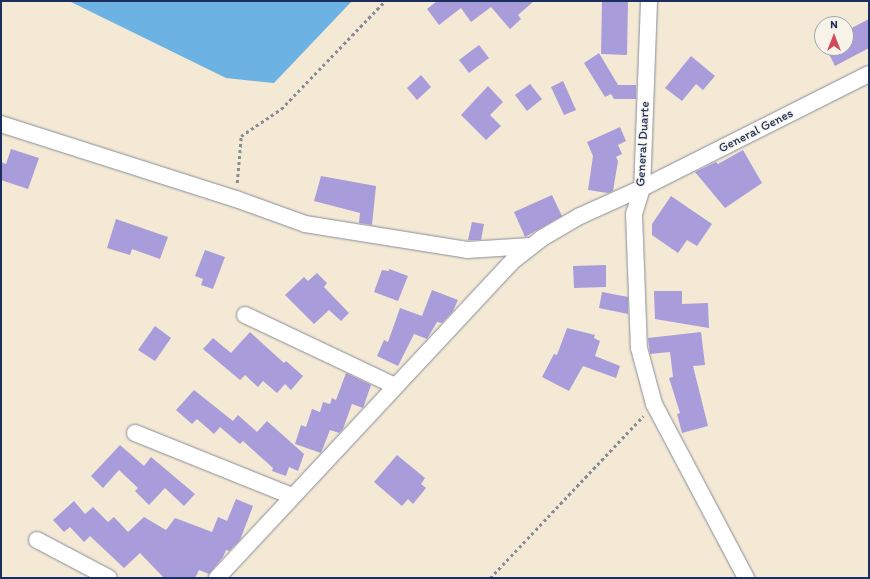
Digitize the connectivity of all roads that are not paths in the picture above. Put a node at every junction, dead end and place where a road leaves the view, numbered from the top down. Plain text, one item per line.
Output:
1 (649, 1) edge
2 (869, 74) edge
3 (1, 124) edge
4 (642, 188) junction
5 (531, 246) junction
6 (245, 315) dead end
7 (395, 386) junction
8 (135, 433) dead end
9 (292, 496) junction
10 (37, 540) dead end
11 (109, 578) edge
12 (217, 578) edge
13 (746, 578) edge

1 - 4 street, General Duarte
2 - 4 street, General Genes
3 - 5 street
4 - 5 street, General Genes
4 - 13 street, General Duarte
5 - 7 street, General Genes
6 - 7 street
7 - 9 street, General Genes
8 - 9 street
9 - 12 street, General Genes
10 - 11 street

